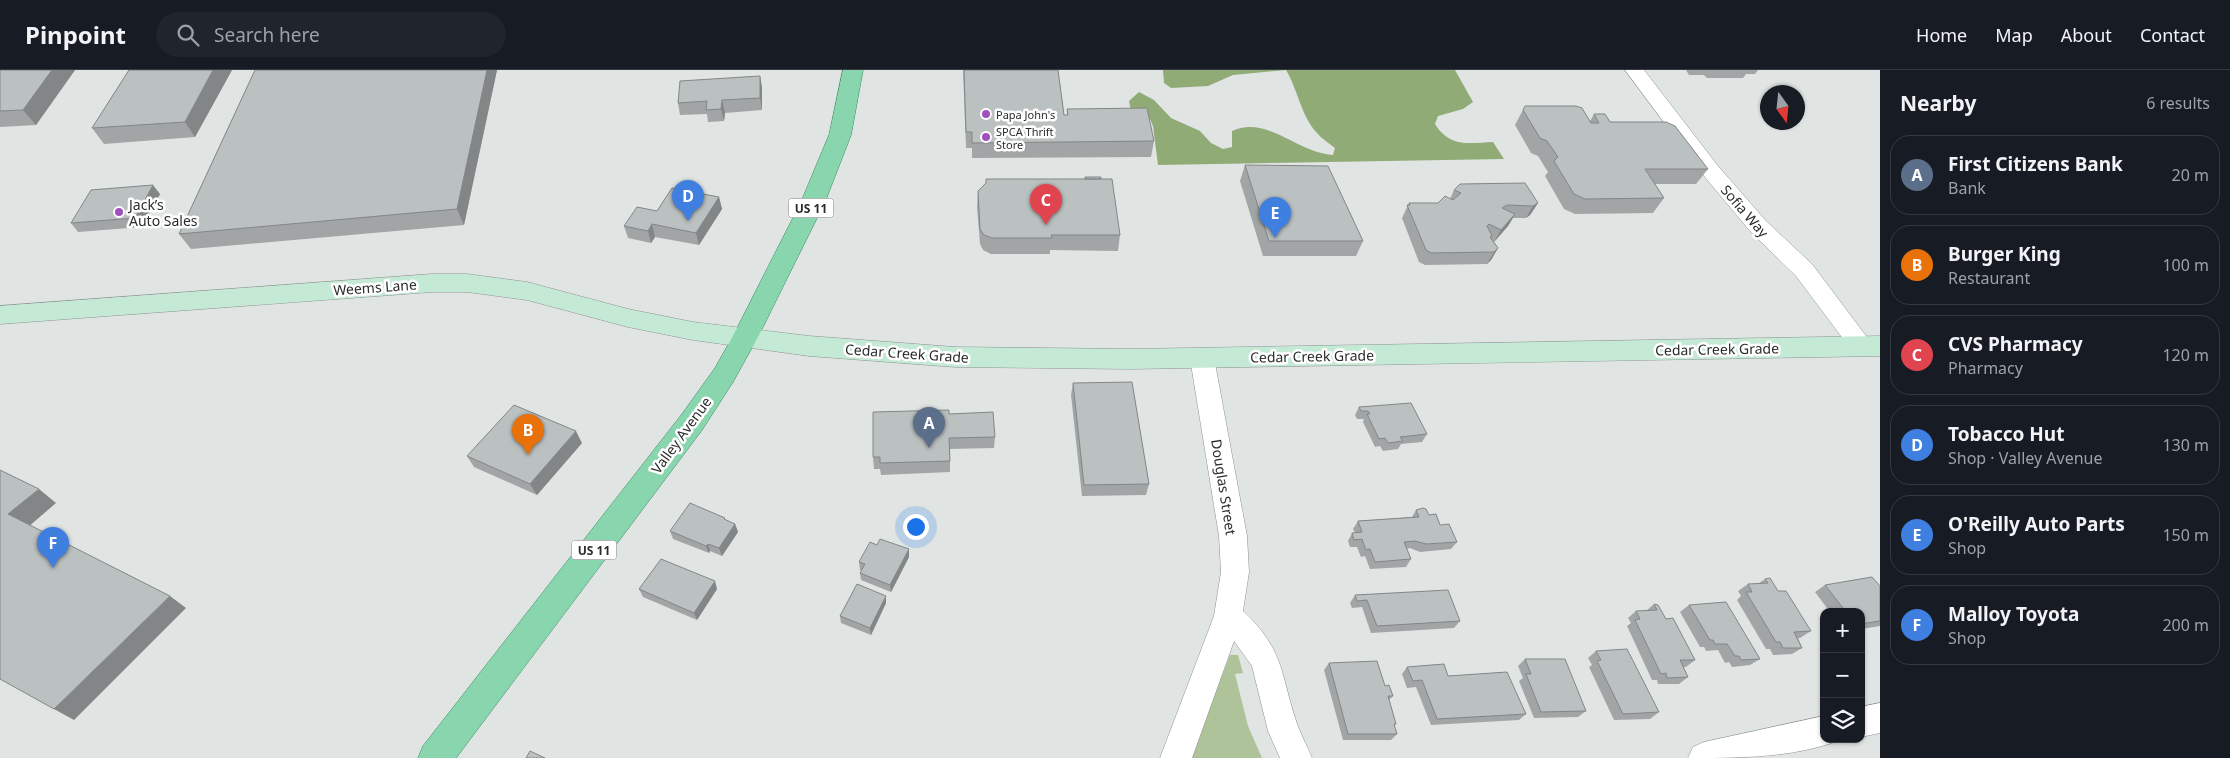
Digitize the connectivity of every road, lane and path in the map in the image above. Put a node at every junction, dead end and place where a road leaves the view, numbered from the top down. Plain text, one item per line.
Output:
1 (853, 70) edge
2 (1634, 70) edge
3 (0, 315) edge
4 (745, 337) junction
5 (1871, 346) edge
6 (1202, 358) junction
7 (1228, 616) junction
8 (1880, 718) edge
9 (1865, 721) edge
10 (1820, 732) edge
11 (435, 758) edge
12 (1176, 758) edge
13 (1296, 758) edge
14 (1704, 758) edge

1 - 4 main road, Valley Avenue / US 11
2 - 5 street, Sofia Way
3 - 4 main road, Weems Lane
4 - 6 main road, Cedar Creek Grade
4 - 11 main road, Valley Avenue / US 11
5 - 6 main road, Cedar Creek Grade
6 - 7 street, Douglas Street
7 - 12 street, Douglas Street
7 - 13 street
8 - 9 street
10 - 14 street

